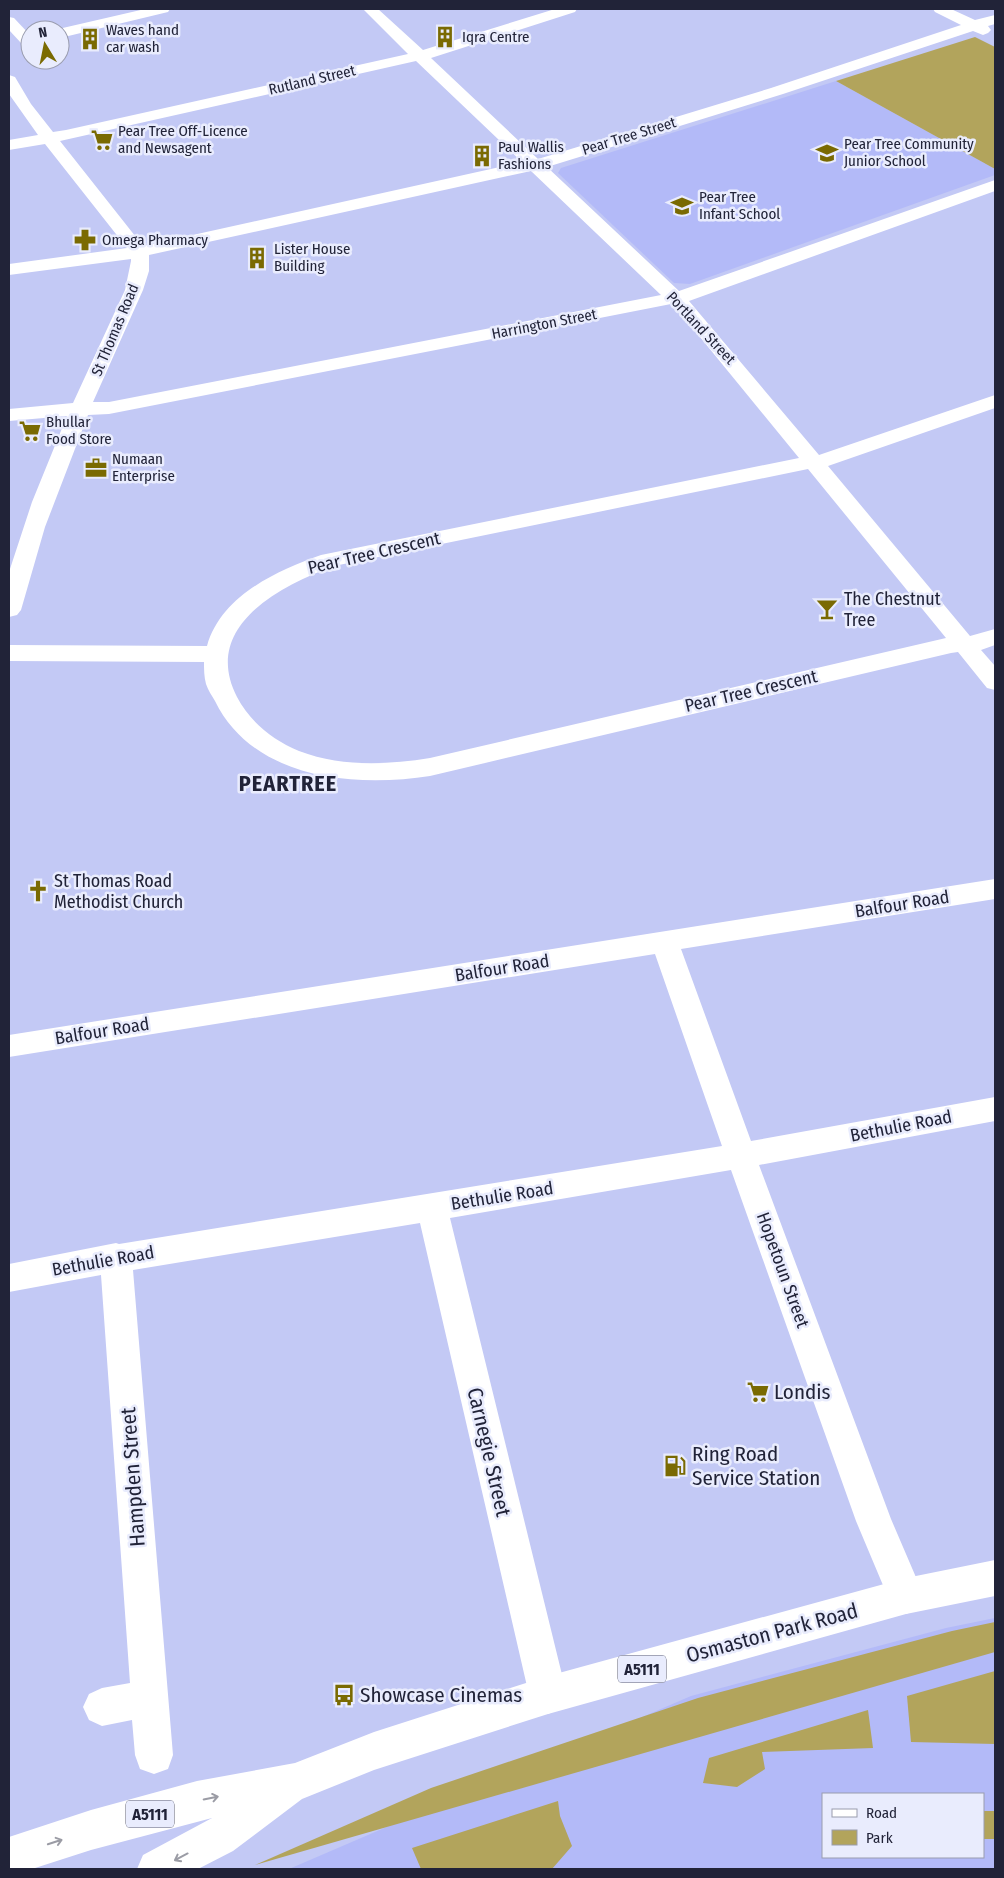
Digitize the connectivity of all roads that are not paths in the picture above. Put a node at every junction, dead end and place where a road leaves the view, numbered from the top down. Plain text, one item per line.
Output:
1 (163, 9) edge
2 (370, 9) edge
3 (570, 9) edge
4 (940, 9) edge
5 (995, 19) edge
6 (9, 21) edge
7 (975, 26) junction
8 (70, 31) edge
9 (20, 32) edge
10 (995, 36) edge
11 (421, 56) junction
12 (9, 80) edge
13 (50, 138) junction
14 (9, 145) edge
15 (533, 165) junction
16 (995, 185) edge
17 (140, 252) junction
18 (9, 270) edge
19 (674, 298) junction
20 (995, 401) edge
21 (80, 410) junction
22 (9, 415) edge
23 (815, 462) junction
24 (34, 526) junction
25 (9, 529) edge
26 (9, 610) edge
27 (995, 636) edge
28 (964, 644) junction
29 (9, 653) edge
30 (215, 654) junction
31 (995, 682) edge
32 (995, 889) edge
33 (666, 942) junction
34 (9, 1046) edge
35 (995, 1109) edge
36 (741, 1156) junction
37 (432, 1208) junction
38 (116, 1257) junction
39 (9, 1278) edge
40 (995, 1578) edge
41 (906, 1596) junction
42 (548, 1695) junction
43 (150, 1698) junction
44 (102, 1708) dead end
45 (154, 1755) dead end
46 (295, 1782) junction
47 (9, 1857) edge
48 (157, 1869) edge

1 - 8 main road
2 - 11 main road, Portland Street
3 - 11 main road, Rutland Street
4 - 7 main road
5 - 7 main road, Pear Tree Street
6 - 9 main road
7 - 10 main road
7 - 15 main road, Pear Tree Street
11 - 13 main road, Rutland Street
11 - 15 main road, Portland Street
12 - 13 main road
13 - 14 main road, Rutland Street
13 - 17 main road
15 - 17 main road, Pear Tree Street
15 - 19 main road, Portland Street
16 - 19 main road, Harrington Street
17 - 18 main road, Pear Tree Street
17 - 21 main road, St Thomas Road
19 - 21 main road, Harrington Street
19 - 23 main road, Portland Street
20 - 23 main road, Pear Tree Crescent
21 - 22 main road, Harrington Street
21 - 24 main road, St Thomas Road
23 - 28 main road, Portland Street
23 - 30 main road, Pear Tree Crescent
24 - 25 main road
24 - 26 main road, St Thomas Road
27 - 28 main road, Pear Tree Crescent
28 - 30 main road, Pear Tree Crescent
28 - 31 main road, Portland Street
29 - 30 main road
32 - 33 main road, Balfour Road
33 - 34 main road, Balfour Road
33 - 36 main road, Hopetoun Street
35 - 36 main road, Bethulie Road
36 - 37 main road, Bethulie Road
36 - 41 main road, Hopetoun Street
37 - 38 main road, Bethulie Road
37 - 42 main road, Carnegie Street
38 - 39 main road, Bethulie Road
38 - 43 main road, Hampden Street
40 - 41 main road, Osmaston Park Road / A5111
41 - 42 main road, Osmaston Park Road / A5111
42 - 46 main road, Osmaston Park Road / A5111
43 - 44 main road
43 - 45 main road, Hampden Street
47 -> 46 main road, Osmaston Park Road / A5111
46 -> 48 main road, Osmaston Park Road / A5111

